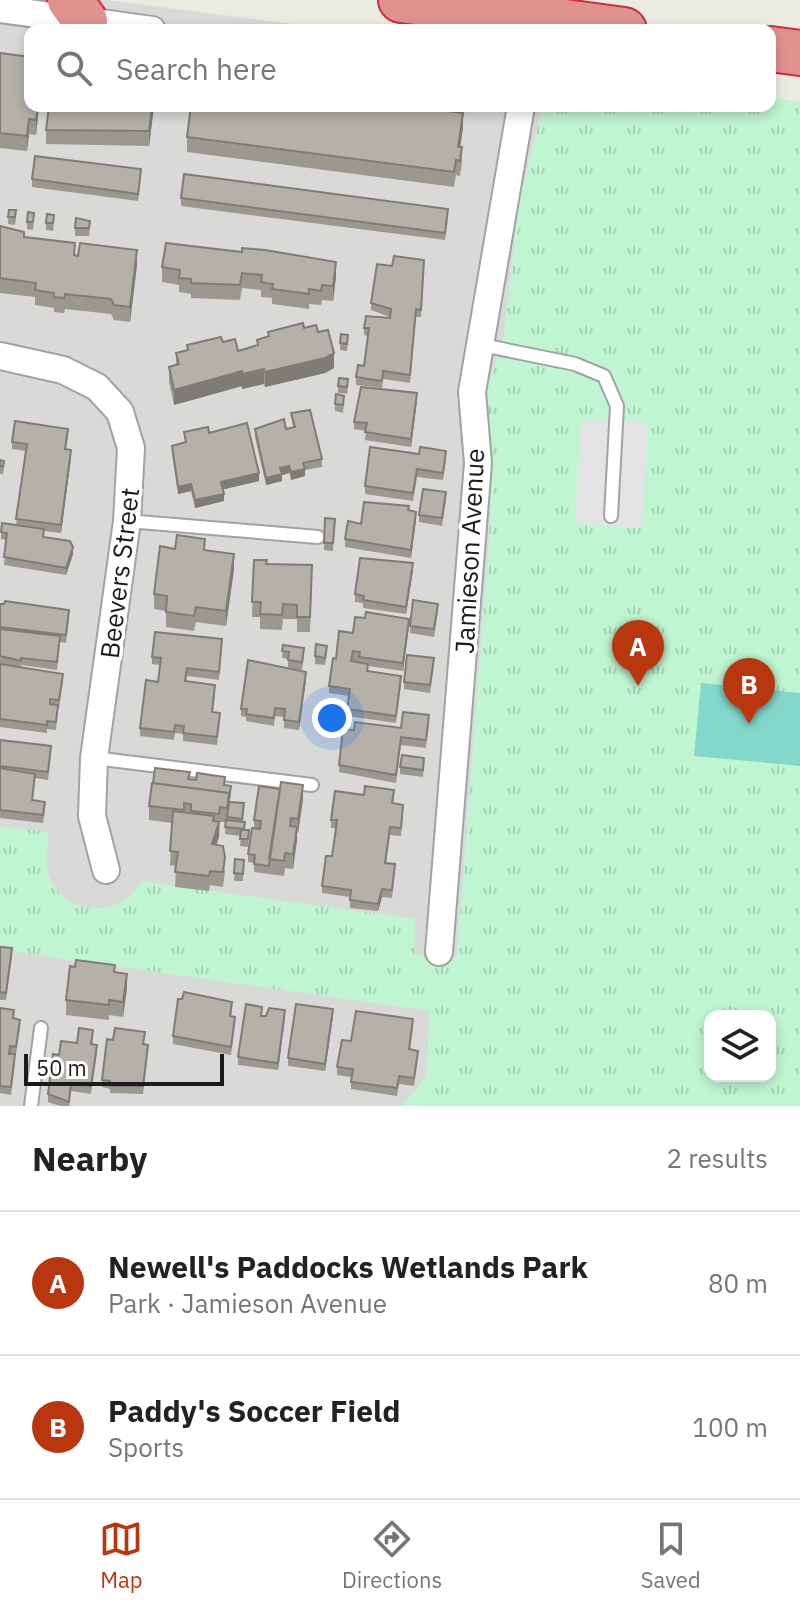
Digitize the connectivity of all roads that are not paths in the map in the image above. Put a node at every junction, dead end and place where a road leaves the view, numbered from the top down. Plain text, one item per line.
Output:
1 (401, 0) edge
2 (0, 9) edge
3 (78, 10) edge
4 (517, 19) edge
5 (130, 24) edge
6 (566, 24) edge
7 (776, 50) edge
8 (800, 53) edge
9 (520, 112) edge
10 (482, 345) junction
11 (0, 356) edge
12 (611, 516) dead end
13 (127, 521) junction
14 (318, 537) dead end
15 (94, 758) junction
16 (312, 785) dead end
17 (106, 870) dead end
18 (439, 952) dead end
19 (41, 1028) dead end
20 (31, 1106) edge

1 - 4 highway
2 - 3 street
3 - 5 street
4 - 6 highway
7 - 8 highway
9 - 10 street, Jamieson Avenue
10 - 12 lane
10 - 18 street, Jamieson Avenue
11 - 13 street, Beevers Street
13 - 14 lane
13 - 15 street, Beevers Street
15 - 16 lane
15 - 17 street, Beevers Street
19 - 20 lane

